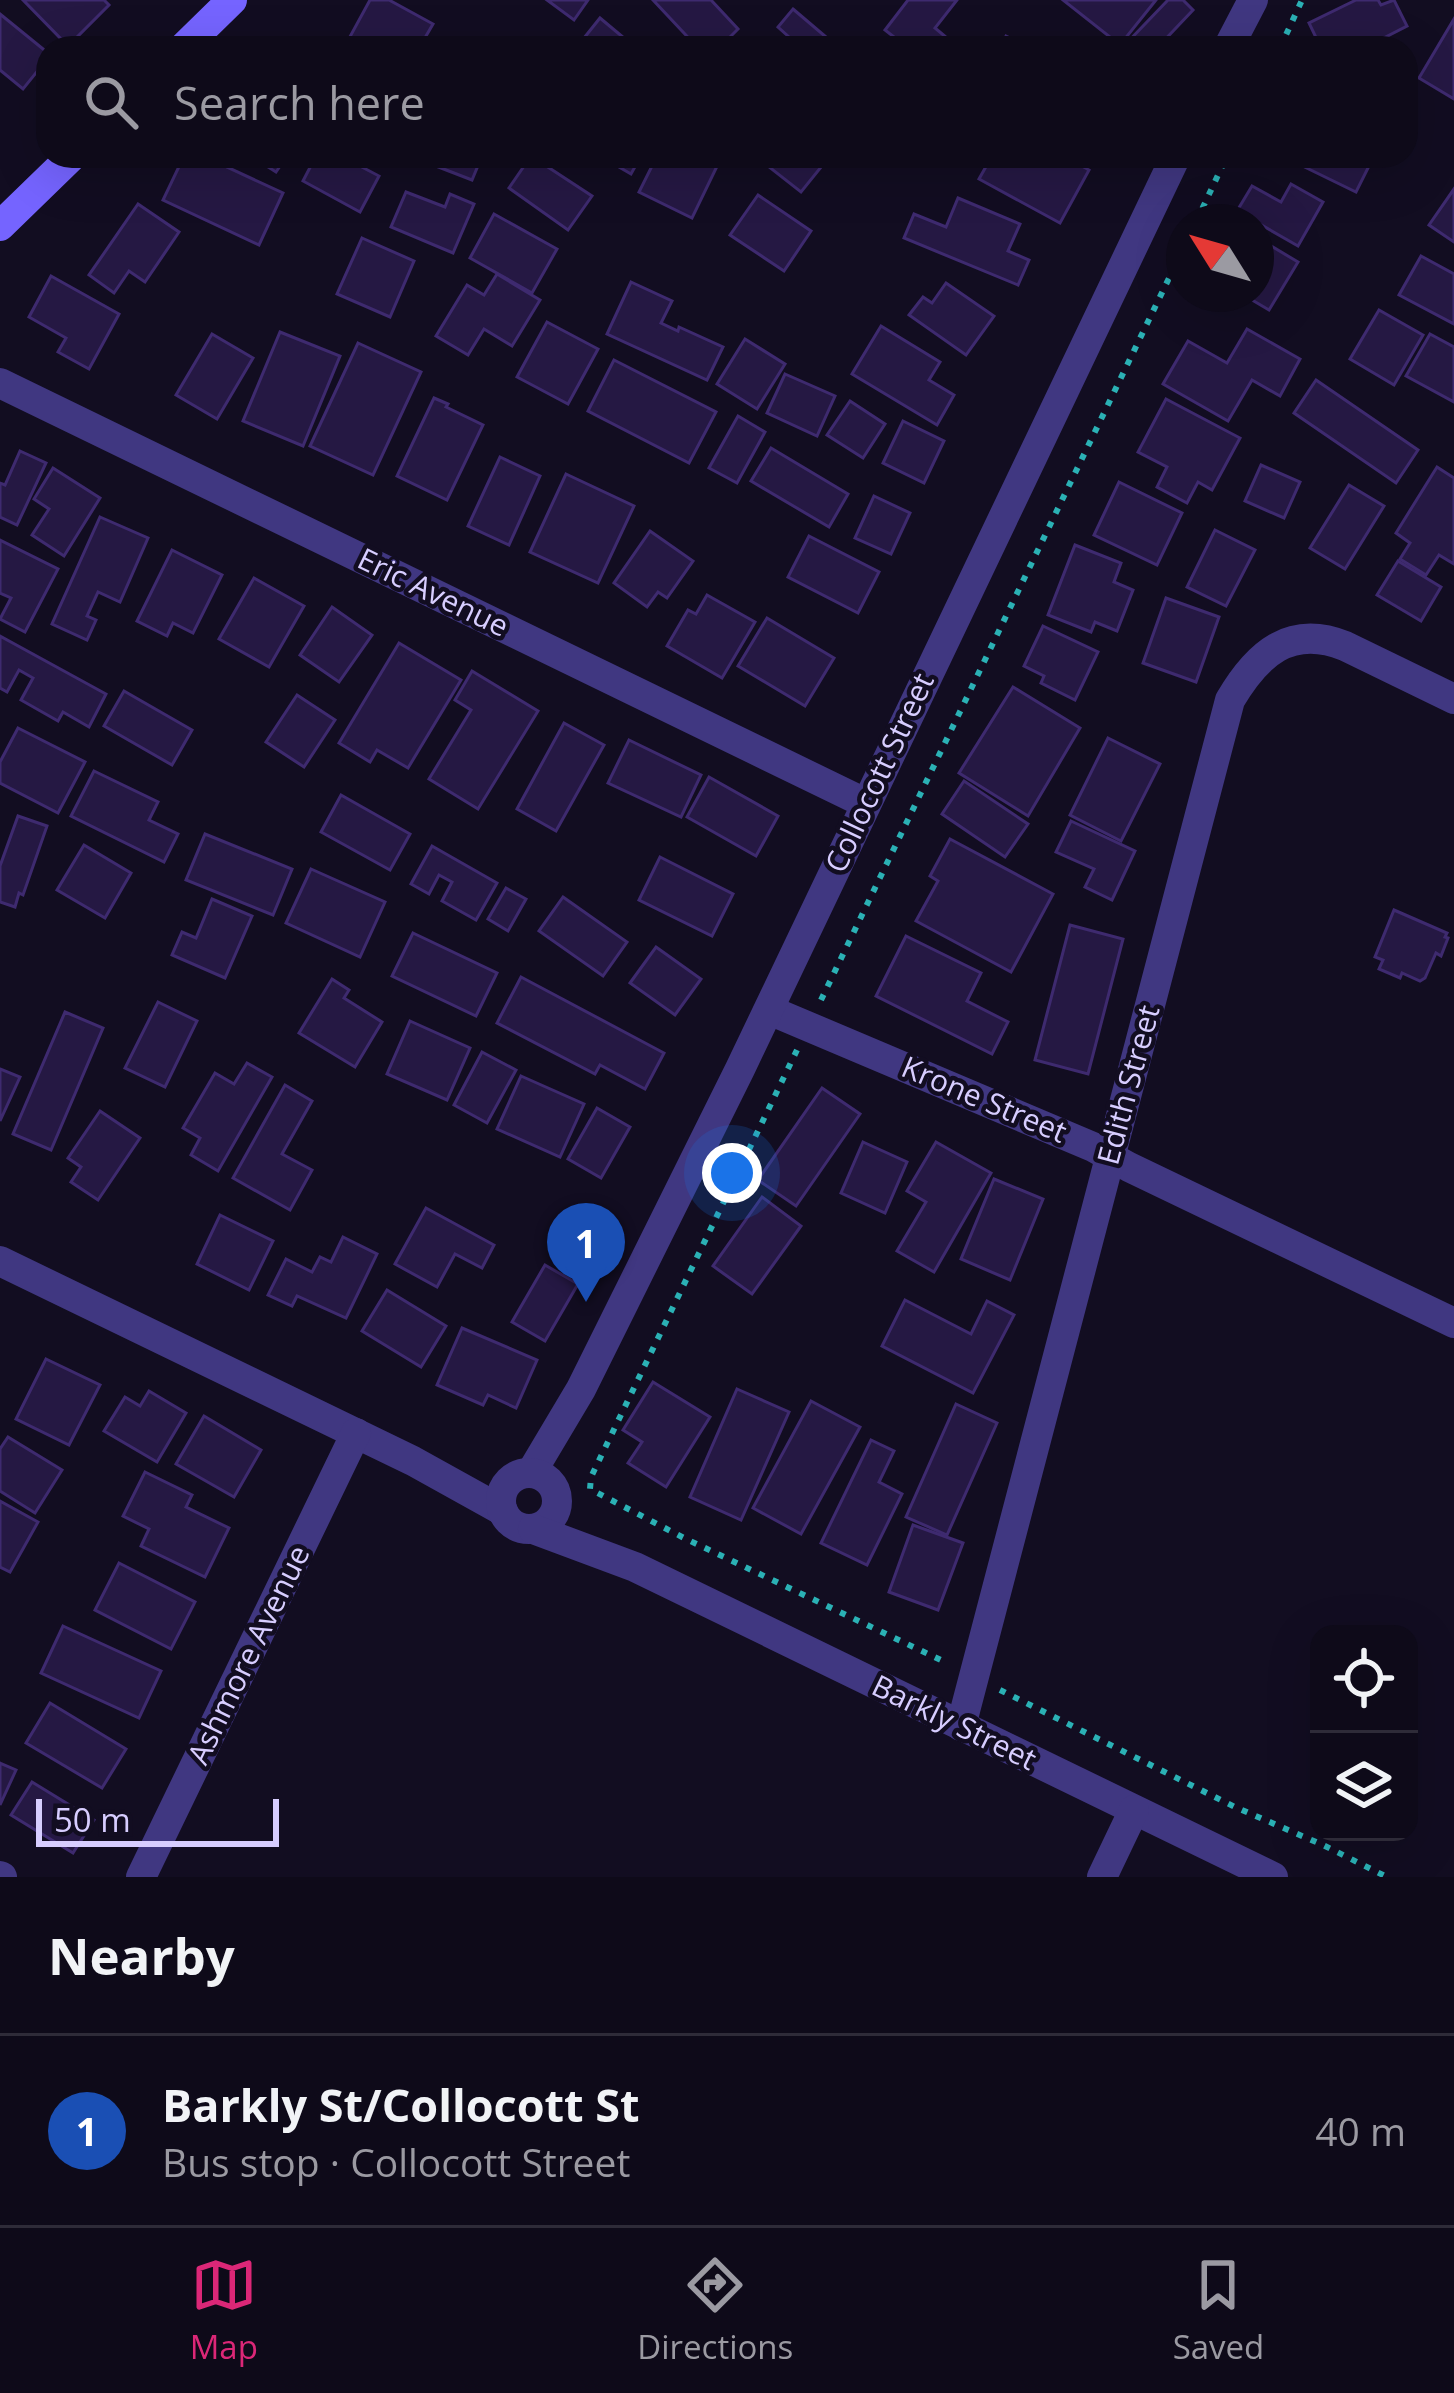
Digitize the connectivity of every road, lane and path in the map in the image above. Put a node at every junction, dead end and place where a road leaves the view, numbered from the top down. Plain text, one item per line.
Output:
1 (232, 0) edge
2 (1253, 0) edge
3 (1302, 0) edge
4 (195, 36) edge
5 (1234, 36) edge
6 (1286, 36) edge
7 (60, 168) edge
8 (1170, 168) edge
9 (1221, 168) edge
10 (1204, 204) edge
11 (0, 226) edge
12 (1166, 284) edge
13 (0, 383) edge
14 (1454, 699) edge
15 (866, 803) junction
16 (769, 1010) junction
17 (810, 1025) junction
18 (1110, 1157) junction
19 (0, 1261) edge
20 (1454, 1323) edge
21 (356, 1433) junction
22 (530, 1491) junction
23 (635, 1567) junction
24 (974, 1677) junction
25 (961, 1726) junction
26 (1134, 1810) junction
27 (141, 1877) edge
28 (1102, 1877) edge
29 (1273, 1877) edge
30 (1387, 1877) edge

1 - 4 main road
2 - 5 street
3 - 6 path
7 - 11 main road
8 - 15 street, Collocott Street
9 - 10 path
12 - 17 path
13 - 15 street, Eric Avenue
14 - 18 street, Edith Street
15 - 16 street, Collocott Street
16 - 17 street, Krone Street
16 - 22 street, Collocott Street
17 - 18 street, Krone Street
17 - 24 path
18 - 20 street, Krone Street
18 - 24 street, Edith Street
19 - 21 street, Barkly Street
21 - 22 street, Barkly Street
21 - 27 street, Ashmore Avenue
22 - 23 street, Barkly Street
22 - 23 street, Barkly Street
23 - 25 street, Barkly Street
24 - 25 street, Edith Street
24 - 30 path
25 - 26 street, Barkly Street
26 - 28 street
26 - 29 street, Barkly Street

